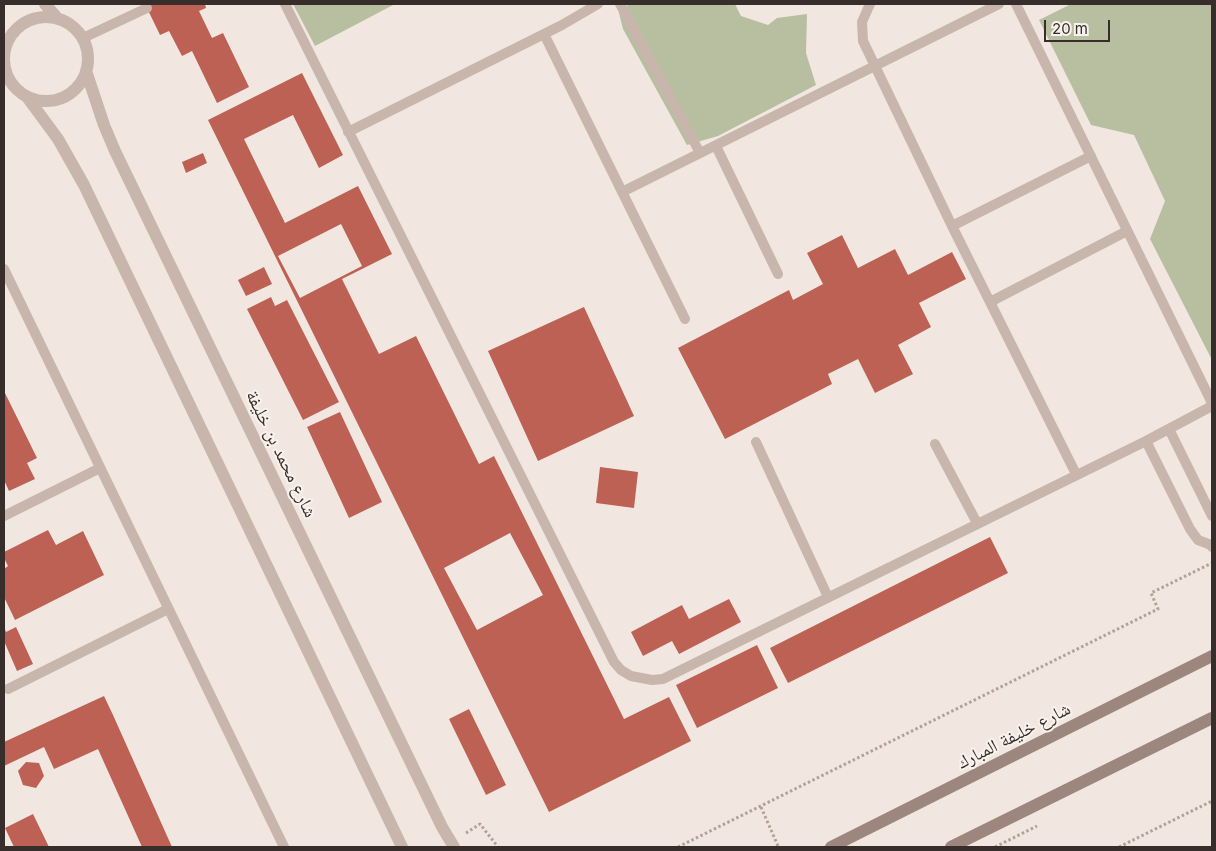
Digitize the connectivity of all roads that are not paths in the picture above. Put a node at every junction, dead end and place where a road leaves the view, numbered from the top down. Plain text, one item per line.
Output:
1 (45, 4) edge
2 (285, 4) edge
3 (598, 4) edge
4 (620, 4) edge
5 (870, 4) edge
6 (999, 4) edge
7 (1016, 4) edge
8 (147, 8) dead end
9 (58, 19) junction
10 (544, 34) junction
11 (82, 38) junction
12 (5, 42) edge
13 (875, 66) junction
14 (86, 72) junction
15 (27, 97) junction
16 (348, 132) junction
17 (716, 146) junction
18 (700, 153) junction
19 (1090, 156) junction
20 (622, 192) junction
21 (952, 226) junction
22 (1127, 231) junction
23 (4, 269) edge
24 (778, 274) dead end
25 (990, 302) junction
26 (686, 319) dead end
27 (1212, 404) edge
28 (1169, 429) junction
29 (1146, 440) junction
30 (756, 442) dead end
31 (936, 444) dead end
32 (100, 468) junction
33 (1076, 474) junction
34 (4, 516) edge
35 (1212, 516) edge
36 (976, 523) junction
37 (1212, 545) edge
38 (828, 597) junction
39 (168, 609) junction
40 (1212, 656) edge
41 (8, 690) dead end
42 (1212, 718) edge
43 (452, 845) edge
44 (284, 847) edge
45 (402, 847) edge
46 (831, 847) edge
47 (951, 847) edge

1 - 9 street
2 - 16 lane
3 - 10 lane
4 - 18 lane
5 - 13 lane
6 - 13 lane
7 - 19 lane
8 - 11 lane
9 - 11 street
9 - 12 street
10 - 16 lane
10 - 20 lane
11 - 14 street
12 - 15 street
13 - 17 lane
13 - 21 lane
14 - 15 street
14 - 43 street, شارع محمد بن خليفة
15 - 45 street
16 - 38 lane
17 - 18 lane
17 - 24 lane
18 - 20 lane
19 - 21 lane
19 - 22 lane
20 - 26 lane
21 - 25 lane
22 - 25 lane
22 - 27 lane
23 - 32 lane
25 - 33 lane
27 - 28 lane
28 - 29 lane
28 - 35 lane
29 - 33 lane
29 - 37 lane
30 - 38 lane
31 - 36 lane
32 - 34 lane
32 - 39 lane
33 - 36 lane
36 - 38 lane
39 - 41 lane
39 - 44 lane
40 - 46 main road, شارع خليفة المبارك
42 - 47 main road

